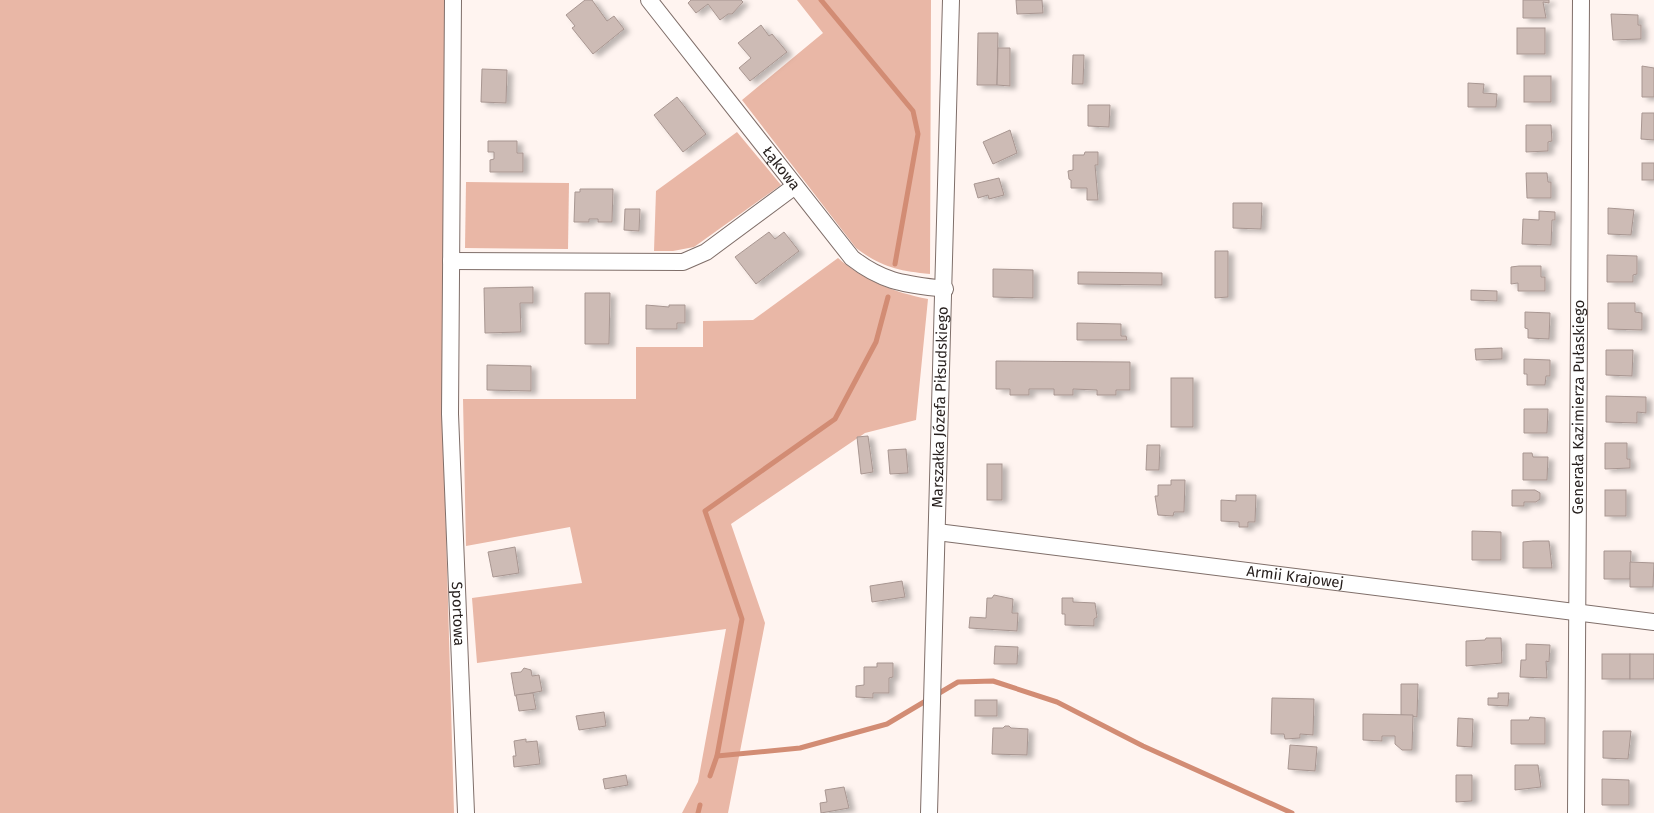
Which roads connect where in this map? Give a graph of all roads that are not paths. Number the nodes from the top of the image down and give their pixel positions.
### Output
1 (453, 0) edge
2 (649, 0) edge
3 (951, 0) edge
4 (1581, 0) edge
5 (795, 186) junction
6 (452, 262) junction
7 (945, 289) junction
8 (937, 532) junction
9 (1576, 611) junction
10 (1654, 622) edge
11 (466, 813) edge
12 (930, 813) edge
13 (1576, 813) edge

1 - 6 street, Sportowa
2 - 5 street, Łąkowa
3 - 7 street, Marszałka Józefa Piłsudskiego
4 - 9 street, Generała Kazimierza Pułaskiego
5 - 6 street
5 - 7 street, Łąkowa
6 - 11 street, Sportowa
7 - 8 street, Marszałka Józefa Piłsudskiego
8 - 9 street, Armii Krajowej
8 - 12 street, Marszałka Józefa Piłsudskiego
9 - 10 street, Armii Krajowej
9 - 13 street, Generała Kazimierza Pułaskiego

